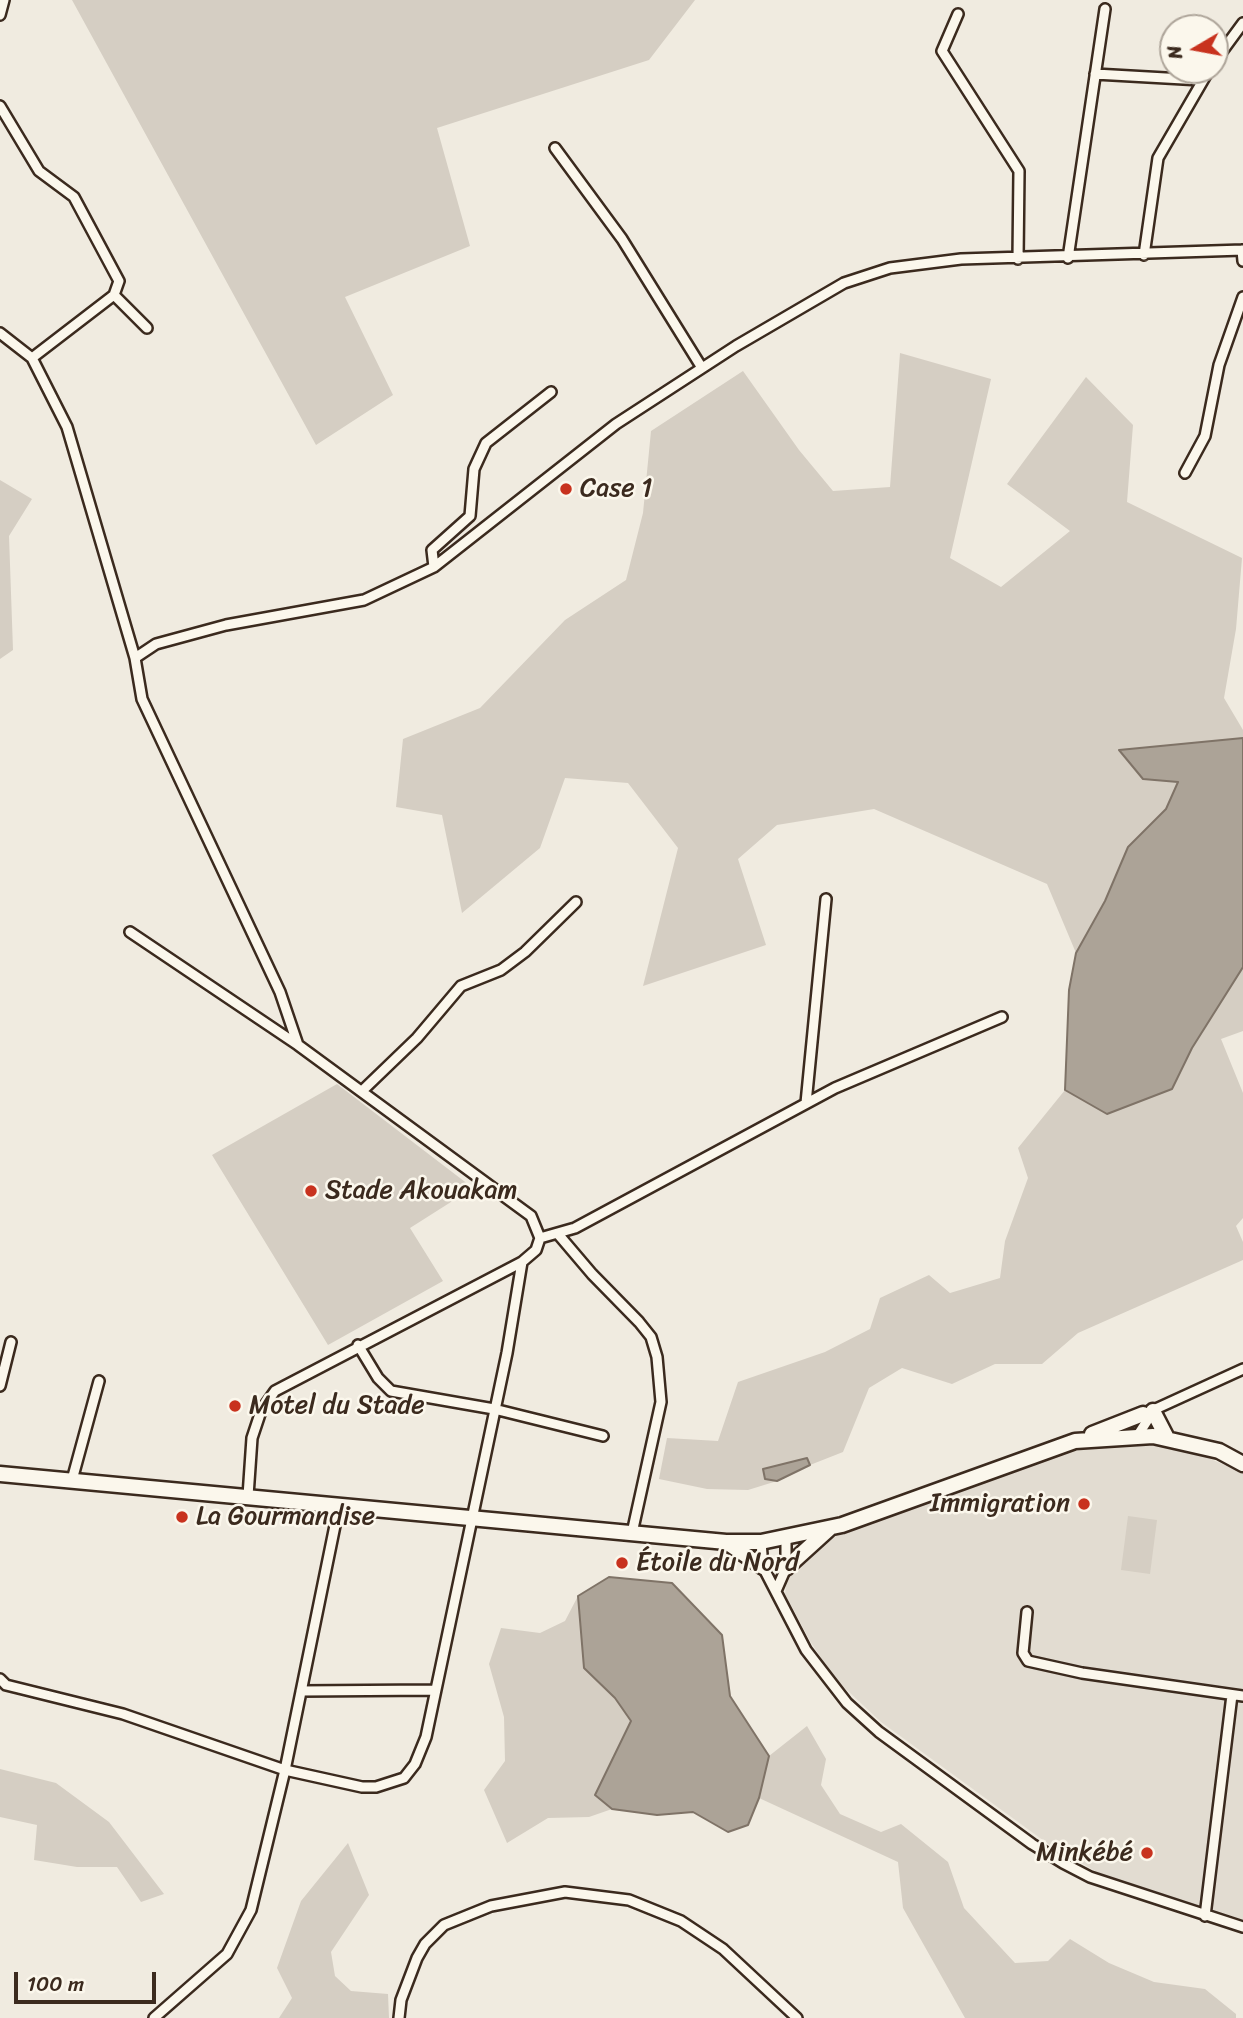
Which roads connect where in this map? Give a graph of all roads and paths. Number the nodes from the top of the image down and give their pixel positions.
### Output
1 (4, 0) edge
2 (1105, 9) dead end
3 (958, 14) dead end
4 (0, 15) edge
5 (1243, 23) edge
6 (1229, 42) edge
7 (1095, 74) junction
8 (1159, 78) edge
9 (1199, 84) edge
10 (0, 106) edge
11 (555, 148) dead end
12 (1242, 250) edge
13 (1144, 255) junction
14 (1018, 258) junction
15 (1068, 258) junction
16 (1243, 261) edge
17 (114, 295) junction
18 (1243, 297) edge
19 (146, 327) dead end
20 (0, 333) edge
21 (32, 358) junction
22 (702, 368) junction
23 (551, 392) dead end
24 (1185, 473) dead end
25 (434, 567) junction
26 (135, 658) junction
27 (826, 899) dead end
28 (576, 902) dead end
29 (130, 932) dead end
30 (1002, 1017) dead end
31 (298, 1045) junction
32 (362, 1091) junction
33 (806, 1103) junction
34 (558, 1234) junction
35 (540, 1238) junction
36 (522, 1262) junction
37 (11, 1342) dead end
38 (358, 1345) junction
39 (1243, 1369) edge
40 (99, 1381) dead end
41 (0, 1386) edge
42 (494, 1409) junction
43 (1150, 1412) junction
44 (1132, 1435) junction
45 (603, 1436) dead end
46 (1167, 1438) junction
47 (1075, 1441) junction
48 (1243, 1464) edge
49 (0, 1474) edge
50 (72, 1480) junction
51 (248, 1496) junction
52 (339, 1506) junction
53 (470, 1517) junction
54 (829, 1528) junction
55 (632, 1533) junction
56 (786, 1538) junction
57 (726, 1542) junction
58 (761, 1542) junction
59 (763, 1567) junction
60 (786, 1568) junction
61 (776, 1591) junction
62 (1027, 1612) dead end
63 (0, 1679) edge
64 (434, 1690) junction
65 (301, 1691) junction
66 (1232, 1695) junction
67 (1243, 1696) edge
68 (285, 1770) junction
69 (1205, 1916) junction
70 (1243, 1927) edge
71 (154, 2018) edge
72 (400, 2018) edge
73 (797, 2018) edge

1 - 4 street
2 - 7 street
3 - 14 street
5 - 6 street
7 - 8 street
7 - 15 street
9 - 13 street
10 - 17 street
11 - 22 street
12 - 13 street
12 - 16 street
13 - 15 street
14 - 15 street
14 - 22 street
17 - 19 street
17 - 21 street
18 - 24 street
20 - 21 street
21 - 26 street
22 - 25 street
23 - 25 street
25 - 26 street
26 - 31 street
27 - 33 street
28 - 32 street
29 - 31 street
30 - 33 street
31 - 32 street
32 - 35 street
33 - 34 street
34 - 35 street
34 - 55 street
35 - 36 street
36 - 38 street
36 - 42 street
37 - 41 street
38 - 42 street
38 - 51 street
39 - 43 street
40 - 50 street
42 - 45 street
42 - 53 street
43 - 44 street
43 - 46 highway
43 - 47 highway
44 - 46 highway
44 - 47 highway
46 - 48 highway
47 - 54 highway
49 - 50 highway
50 - 51 highway
51 - 52 highway
52 - 53 highway
52 - 65 street
53 - 55 highway
53 - 64 street
54 - 56 highway
54 - 60 highway
55 - 57 highway
56 - 58 highway
56 - 60 street
57 - 58 highway
57 - 59 highway
58 - 59 street
59 - 61 street
60 - 61 street
61 - 69 street
62 - 66 street
63 - 68 street
64 - 65 street
64 - 68 street
65 - 68 street
66 - 67 street
66 - 69 street
68 - 71 street
69 - 70 street
72 - 73 street

